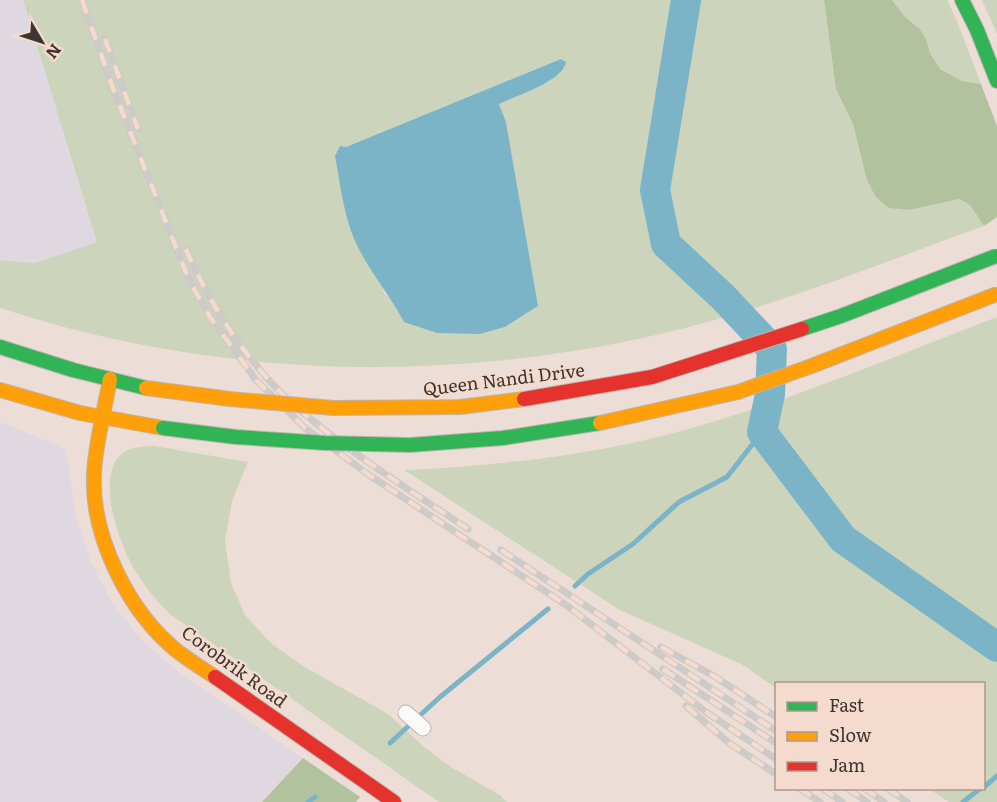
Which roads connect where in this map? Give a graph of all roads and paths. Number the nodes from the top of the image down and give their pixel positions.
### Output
1 (962, 0) edge
2 (997, 81) edge
3 (997, 256) edge
4 (997, 294) edge
5 (0, 347) edge
6 (110, 379) junction
7 (0, 390) edge
8 (102, 419) junction
9 (406, 713) dead end
10 (423, 728) dead end
11 (394, 802) edge

1 - 2 main road
3 - 6 main road, Queen Nandi Drive, bridge
4 - 8 main road, bridge
5 - 6 main road, Queen Nandi Drive
6 - 8 main road, Corobrik Road
7 - 8 main road
8 - 11 main road, Corobrik Road
9 - 10 street

